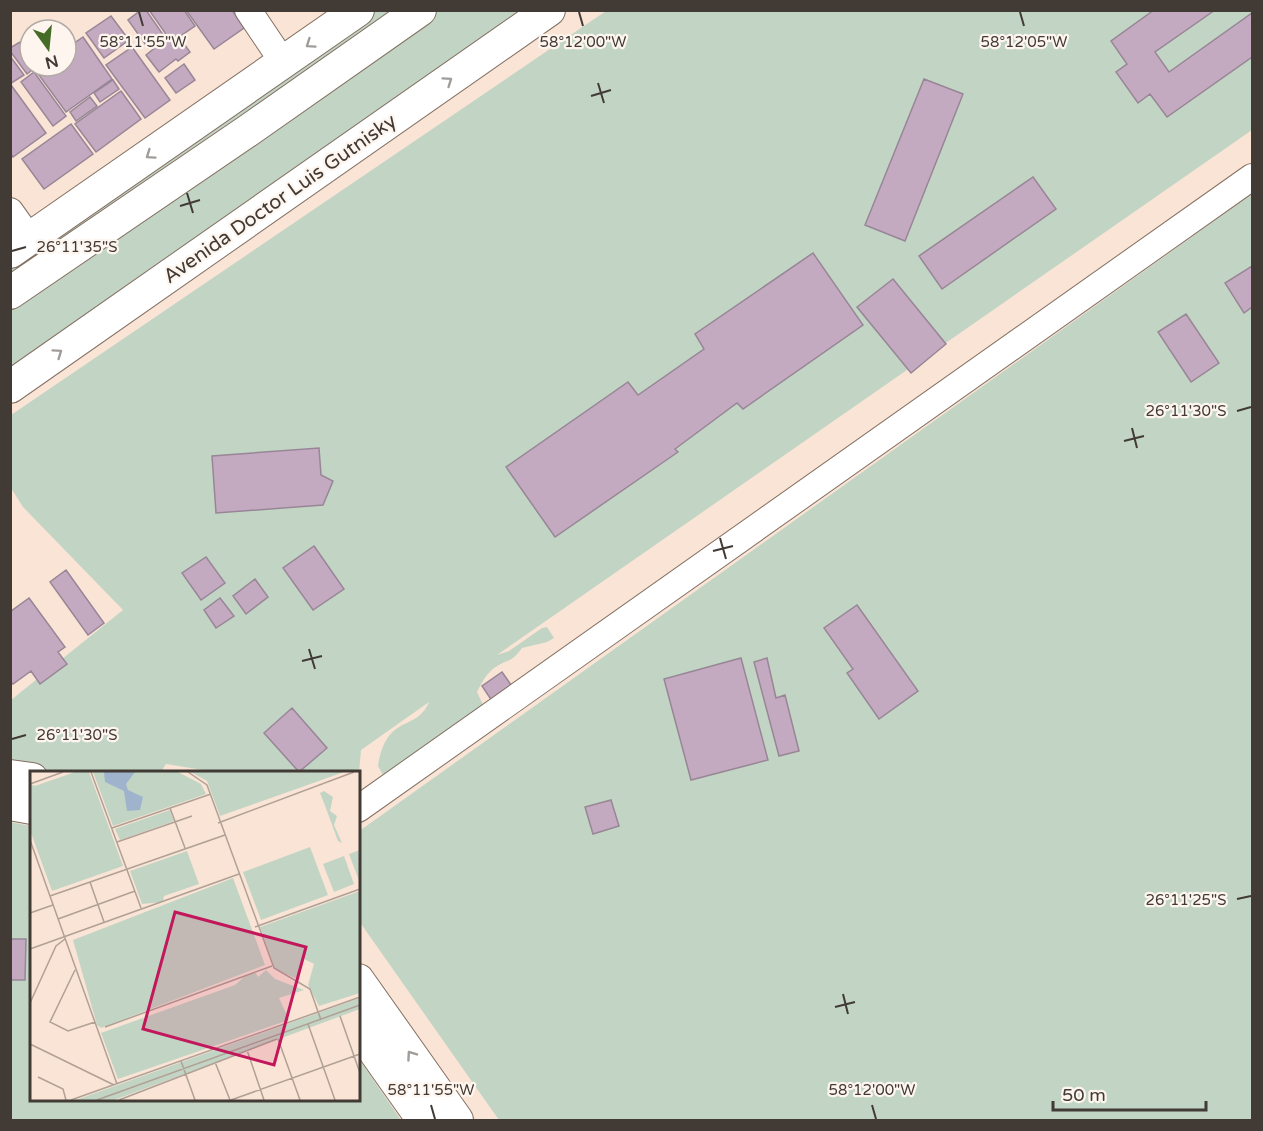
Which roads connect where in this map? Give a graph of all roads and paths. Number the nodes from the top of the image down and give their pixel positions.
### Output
1 (248, 10) edge
2 (358, 10) edge
3 (420, 10) edge
4 (549, 10) edge
5 (283, 62) junction
6 (1252, 177) edge
7 (10, 211) edge
8 (20, 245) edge
9 (10, 292) edge
10 (10, 387) edge
11 (10, 776) edge
12 (30, 779) edge
13 (10, 804) edge
14 (30, 808) edge
15 (360, 808) edge
16 (360, 983) edge
17 (360, 1031) edge
18 (423, 1120) edge
19 (457, 1120) edge

1 - 5 street
2 -> 5 main road
3 - 9 main road
10 -> 4 main road, Avenida Doctor Luis Gutnisky
5 -> 8 main road
6 - 15 street
7 - 8 street
11 - 12 main road
13 - 14 main road
19 -> 16 main road
17 - 18 main road

